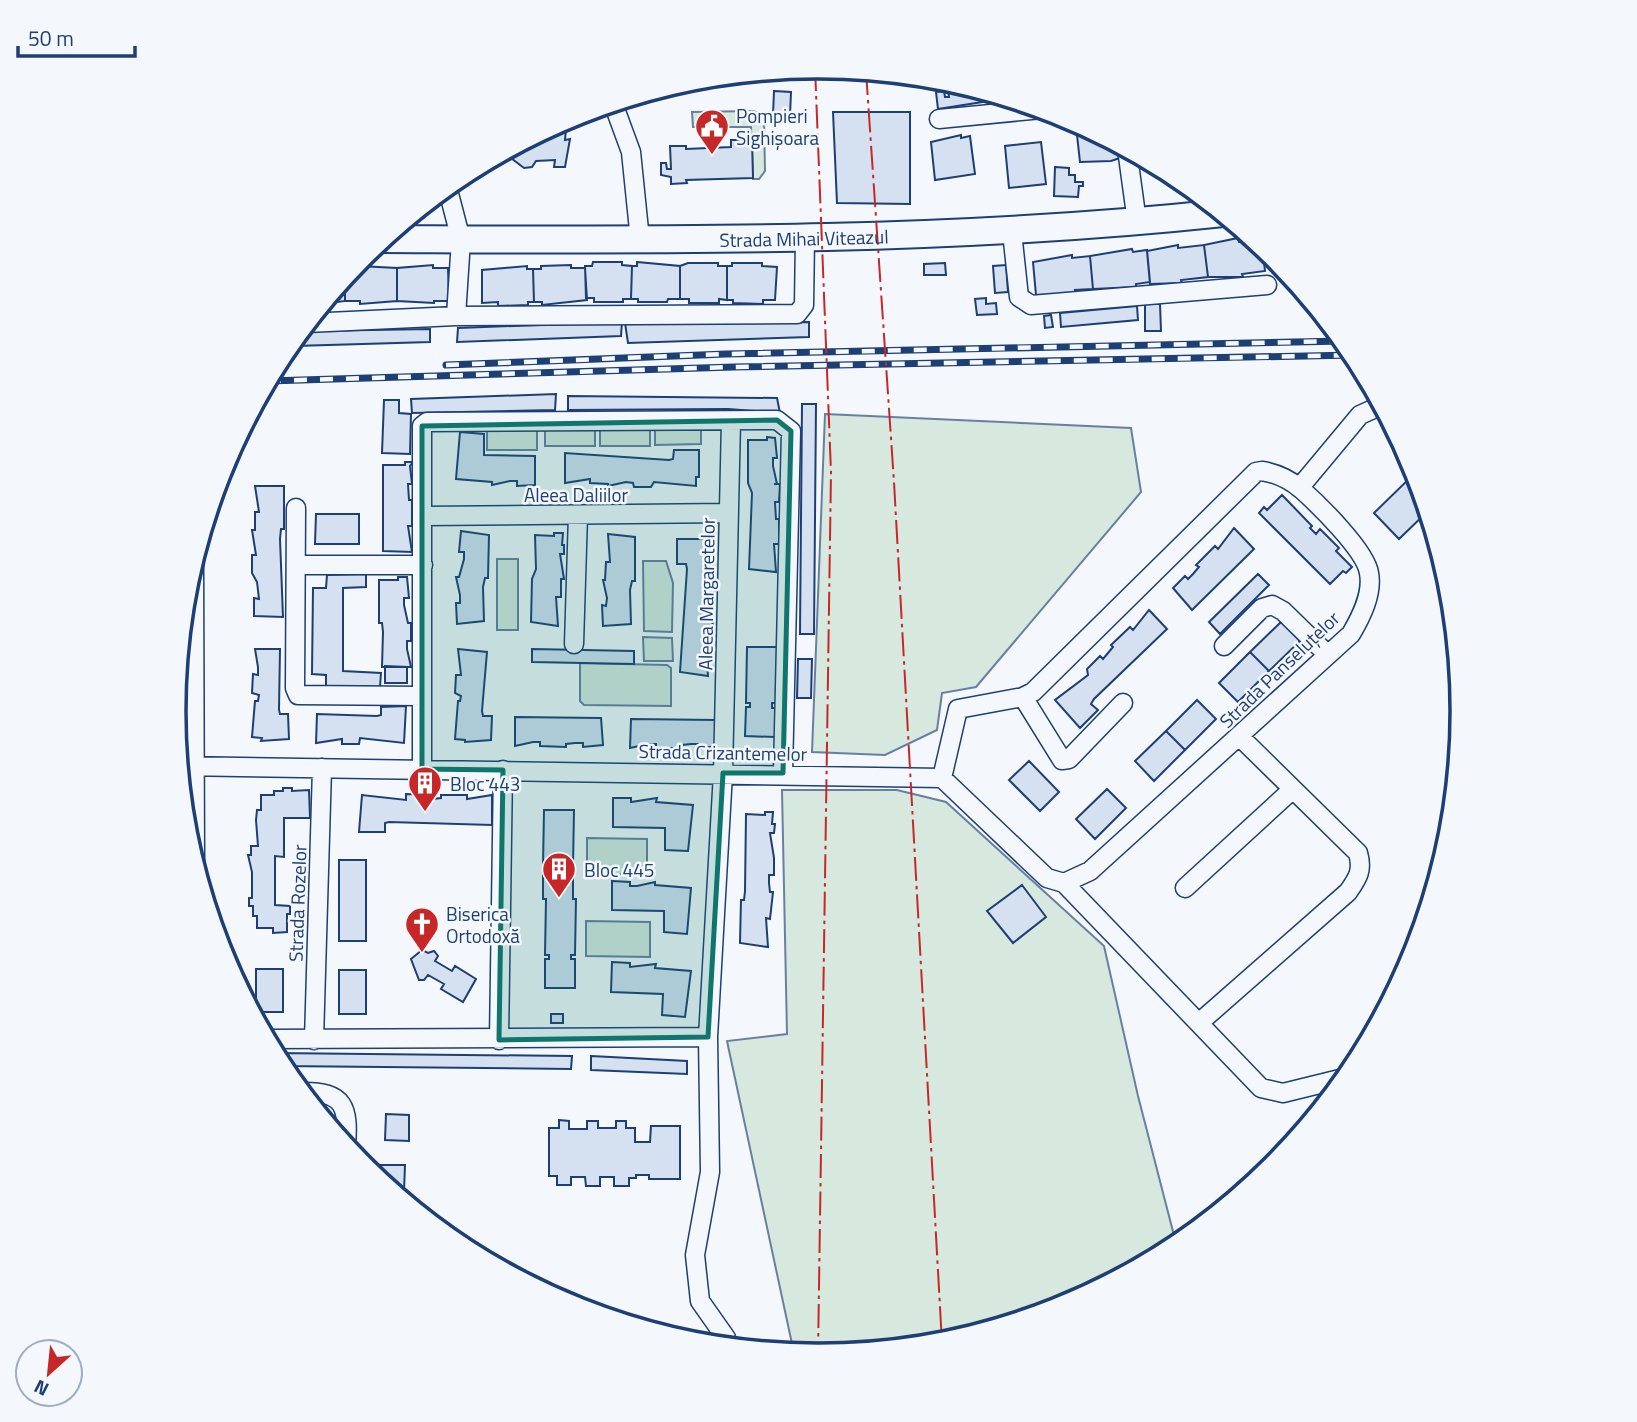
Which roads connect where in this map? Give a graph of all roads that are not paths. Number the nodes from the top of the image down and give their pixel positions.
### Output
1 (1017, 111) edge
2 (616, 112) edge
3 (939, 119) dead end
4 (1128, 160) edge
5 (450, 198) edge
6 (1209, 214) edge
7 (1137, 222) junction
8 (1012, 232) junction
9 (805, 238) junction
10 (398, 239) edge
11 (461, 240) junction
12 (640, 240) junction
13 (1267, 285) dead end
14 (456, 316) junction
15 (320, 322) edge
16 (1374, 409) edge
17 (731, 421) junction
18 (1300, 487) junction
19 (296, 508) dead end
20 (728, 513) junction
21 (578, 514) junction
22 (423, 516) junction
23 (297, 565) junction
24 (423, 565) junction
25 (192, 628) edge
26 (574, 644) dead end
27 (1224, 646) dead end
28 (1328, 655) junction
29 (422, 696) junction
30 (1023, 697) junction
31 (1123, 703) dead end
32 (1239, 736) junction
33 (188, 755) edge
34 (189, 766) edge
35 (322, 768) junction
36 (422, 769) junction
37 (503, 770) junction
38 (723, 773) junction
39 (783, 773) junction
40 (942, 778) junction
41 (1293, 789) junction
42 (1064, 883) junction
43 (1185, 888) dead end
44 (1200, 1022) junction
45 (708, 1037) junction
46 (279, 1039) edge
47 (314, 1040) junction
48 (499, 1040) junction
49 (1330, 1081) edge
50 (314, 1092) edge
51 (346, 1132) edge
52 (725, 1336) edge

1 - 3 street
2 - 12 street
4 - 7 street
5 - 11 street
6 - 7 highway, Strada Mihai Viteazul
7 - 8 highway, Strada Mihai Viteazul
8 - 9 highway, Strada Mihai Viteazul
8 - 13 street
9 - 12 highway, Strada Mihai Viteazul
9 - 14 street
10 - 11 highway, Strada Mihai Viteazul
11 - 12 highway, Strada Mihai Viteazul
11 - 14 street
14 - 15 street
16 - 18 street
17 - 20 street, Aleea Margaretelor
17 - 22 street
17 - 39 street
18 - 28 street, Strada Panseluțelor
18 - 30 street, Strada Panseluțelor
19 - 23 street
20 - 21 street, Aleea Daliilor
20 - 38 street, Aleea Margaretelor
21 - 22 street, Aleea Daliilor
21 - 26 street
22 - 24 street
23 - 24 street
23 - 29 street
24 - 29 street
25 - 33 street
27 - 28 street
28 - 32 street, Strada Panseluțelor
29 - 36 street
30 - 31 street
30 - 40 street, Strada Panseluțelor
32 - 41 street
32 - 42 street, Strada Panseluțelor
34 - 35 street, Strada Crizantemelor
35 - 36 street, Strada Crizantemelor
35 - 47 street, Strada Rozelor
36 - 37 street, Strada Crizantemelor
37 - 38 street, Strada Crizantemelor
37 - 48 street
38 - 39 street, Strada Crizantemelor
38 - 45 street, Aleea Margaretelor
39 - 40 street, Strada Crizantemelor
40 - 42 street
41 - 43 street
41 - 44 street
42 - 44 street
44 - 49 street
45 - 48 street
45 - 52 street, Aleea Margaretelor
46 - 47 street
47 - 48 street
50 - 51 street

